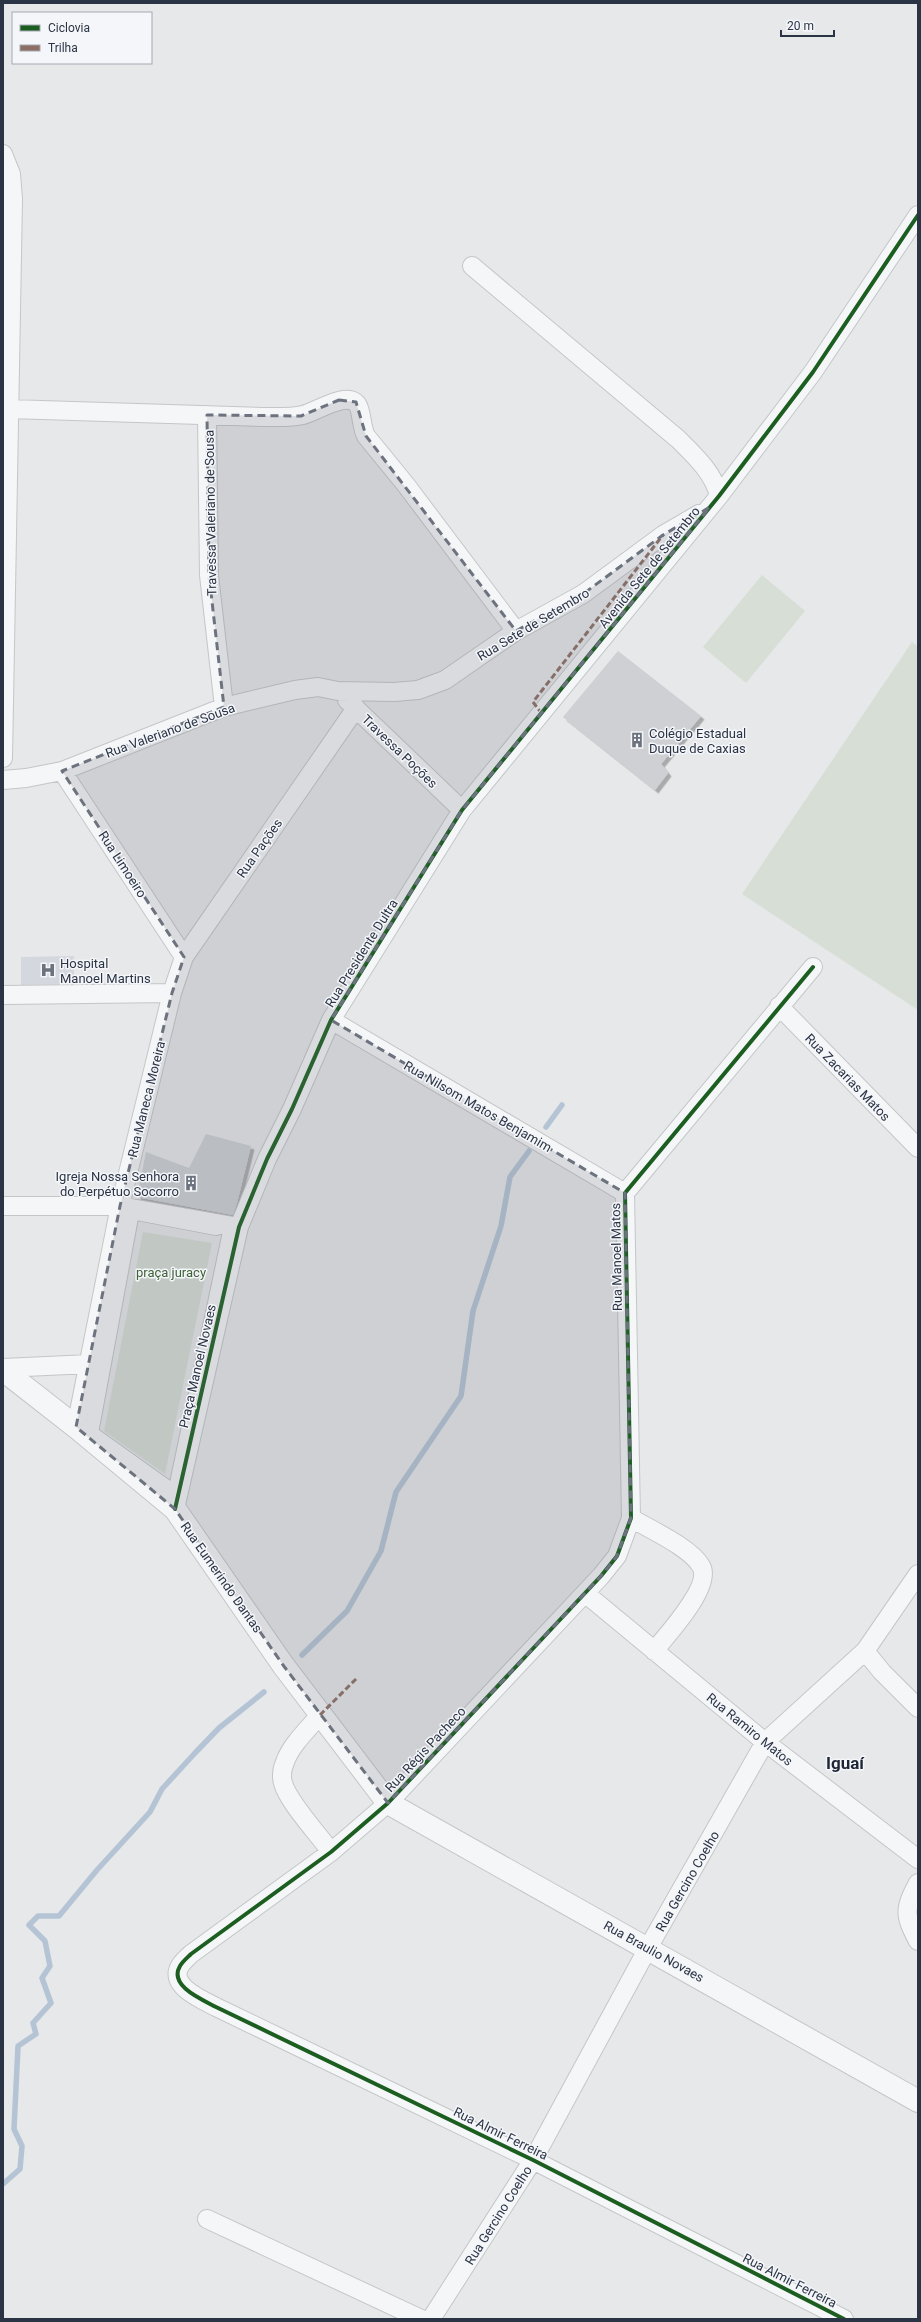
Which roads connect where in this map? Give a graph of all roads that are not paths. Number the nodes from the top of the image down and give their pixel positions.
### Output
1 (3, 154) edge
2 (918, 215) edge
3 (472, 266) dead end
4 (7, 346) edge
5 (10, 408) junction
6 (207, 415) junction
7 (715, 502) junction
8 (5, 503) edge
9 (516, 631) junction
10 (338, 691) junction
11 (224, 707) junction
12 (356, 708) junction
13 (542, 714) joint
14 (3, 758) edge
15 (62, 771) junction
16 (3, 780) edge
17 (462, 810) junction
18 (184, 957) junction
19 (813, 967) dead end
20 (172, 993) junction
21 (3, 995) edge
22 (779, 1006) junction
23 (331, 1020) junction
24 (918, 1148) edge
25 (625, 1193) junction
26 (3, 1206) edge
27 (120, 1206) junction
28 (234, 1226) junction
29 (90, 1364) junction
30 (3, 1369) edge
31 (76, 1427) junction
32 (174, 1509) junction
33 (631, 1518) junction
34 (918, 1574) edge
35 (586, 1594) junction
36 (654, 1651) junction
37 (865, 1651) junction
38 (918, 1708) edge
39 (320, 1715) junction
40 (765, 1742) junction
41 (388, 1803) junction
42 (331, 1852) junction
43 (918, 1859) edge
44 (918, 1883) edge
45 (918, 1941) edge
46 (648, 1948) junction
47 (191, 1954) joint
48 (918, 2101) edge
49 (533, 2160) junction
50 (207, 2219) dead end
51 (421, 2319) edge
52 (431, 2319) edge
53 (844, 2319) edge

1 - 4 street
2 - 7 street, Avenida Sete de Setembro
3 - 7 street
4 - 5 street
5 - 6 street
5 - 8 street
6 - 9 street
6 - 11 street, Travessa Valeriano de Sousa
7 - 9 street, Rua Sete de Setembro
7 - 13 street, Avenida Sete de Setembro
8 - 14 street
9 - 10 street, Rua Sete de Setembro
10 - 11 street, Rua Valeriano de Sousa
10 - 12 street, Travessa Poções
11 - 15 street, Rua Valeriano de Sousa
12 - 17 street, Travessa Poções
12 - 18 street, Rua Pações
13 - 17 street, Rua Presidente Dultra
15 - 16 street, Rua Valeriano de Sousa
15 - 18 street, Rua Limoeiro
17 - 23 street, Rua Presidente Dultra
18 - 20 street, Rua Pações
19 - 22 street, Rua Manoel Matos
20 - 21 street
20 - 27 street, Rua Maneca Moreira
22 - 24 street, Rua Zacarias Matos
22 - 25 street, Rua Manoel Matos
23 - 25 street, Rua Nilsom Matos Benjamim
23 - 28 street, Rua Presidente Dultra
25 - 33 street, Rua Manoel Matos
26 - 27 street
27 - 28 street
27 - 29 street
28 - 28 street
28 - 32 street, Praça Manoel Novaes
29 - 30 street
29 - 31 street
30 - 31 street, Rua Eumerindo Dantas
31 - 32 street, Rua Eumerindo Dantas
32 - 39 street, Rua Eumerindo Dantas
33 - 35 street, Rua Régis Pacheco
33 - 36 street
34 - 37 street, Rua Gercino Coelho
35 - 36 street, Rua Ramiro Matos
35 - 41 street, Rua Régis Pacheco
36 - 40 street, Rua Ramiro Matos
37 - 38 street
37 - 40 street, Rua Gercino Coelho
39 - 41 street, Rua Eumerindo Dantas
39 - 42 street
40 - 43 street, Rua Ramiro Matos
40 - 46 street, Rua Gercino Coelho
41 - 42 street, Rua Régis Pacheco
41 - 46 street, Rua Braulio Novaes
42 - 47 street, Rua Régis Pacheco
44 - 45 street
46 - 48 street, Rua Braulio Novaes
46 - 49 street, Rua Gercino Coelho
47 - 49 street, Rua Almir Ferreira
49 - 52 street, Rua Gercino Coelho
49 - 53 street, Rua Almir Ferreira
50 - 51 street

